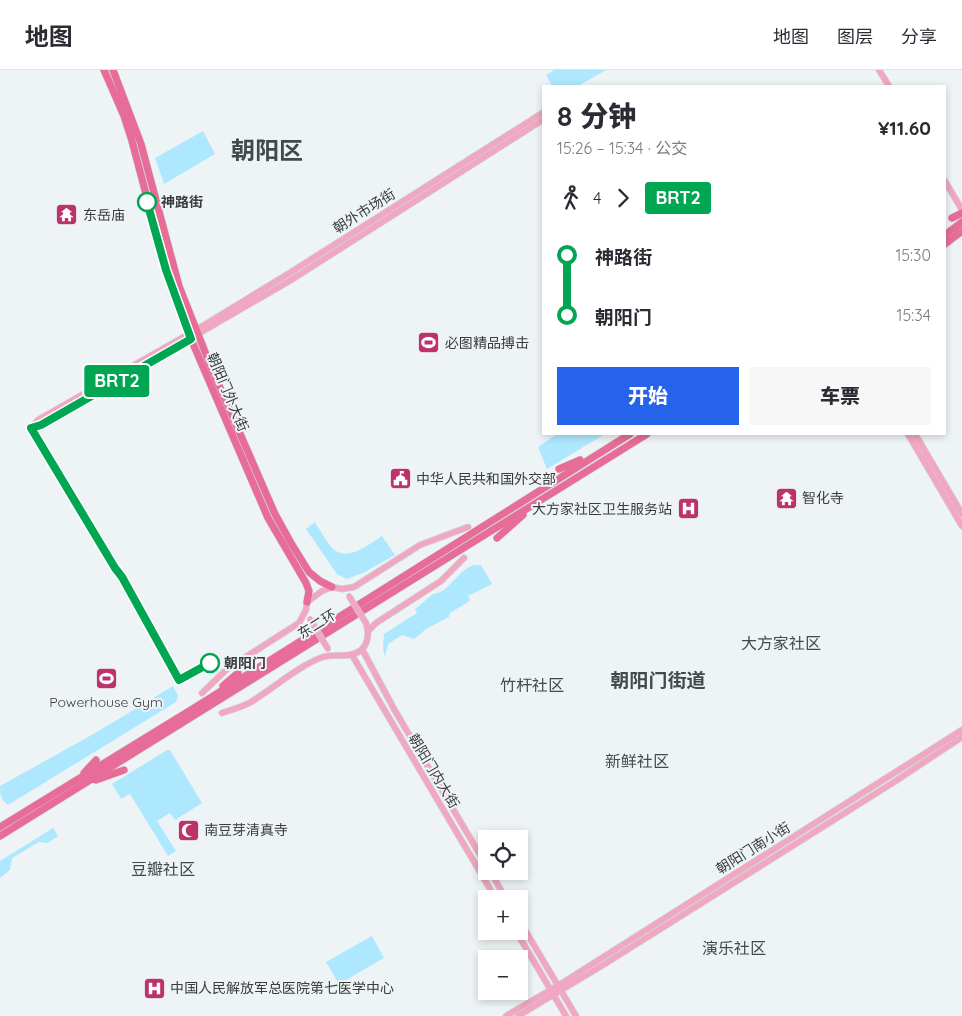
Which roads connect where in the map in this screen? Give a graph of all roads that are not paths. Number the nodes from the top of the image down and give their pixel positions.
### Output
1 (104, 70) edge
2 (112, 70) edge
3 (879, 70) edge
4 (888, 85) edge
5 (542, 113) edge
6 (542, 120) edge
7 (946, 183) edge
8 (962, 211) edge
9 (952, 218) dead end
10 (962, 222) edge
11 (962, 231) edge
12 (946, 234) edge
13 (946, 243) edge
14 (193, 334) junction
15 (628, 435) edge
16 (645, 435) edge
17 (909, 435) edge
18 (916, 435) edge
19 (606, 449) junction
20 (559, 469) dead end
21 (537, 503) junction
22 (962, 514) edge
23 (468, 526) dead end
24 (962, 526) edge
25 (498, 538) dead end
26 (464, 558) dead end
27 (332, 587) junction
28 (342, 589) junction
29 (307, 602) junction
30 (306, 610) junction
31 (368, 631) junction
32 (362, 649) junction
33 (333, 655) junction
34 (352, 655) junction
35 (238, 673) dead end
36 (202, 693) dead end
37 (199, 705) junction
38 (222, 713) dead end
39 (962, 730) edge
40 (962, 737) edge
41 (96, 760) dead end
42 (124, 770) dead end
43 (80, 782) junction
44 (0, 827) edge
45 (2, 836) edge
46 (478, 852) edge
47 (491, 890) edge
48 (528, 935) edge
49 (521, 940) edge
50 (560, 989) junction
51 (552, 993) junction
52 (506, 1016) edge
53 (518, 1016) edge
54 (566, 1016) edge
55 (576, 1016) edge

1 - 14 highway, 朝阳门外大街
2 - 14 highway, 朝阳门外大街
3 - 4 main road
5 - 14 main road, 朝外市场街
6 - 14 main road, 朝外市场街
7 - 8 main road
8 - 9 highway
10 - 12 highway
11 - 13 highway
14 - 14 main road
14 - 27 highway, 朝阳门外大街
14 - 29 highway, 朝阳门外大街
15 - 19 highway, 东二环
16 - 21 highway, 东二环
17 - 24 main road
18 - 22 main road
19 - 20 highway
19 - 37 highway, 东二环
21 - 25 highway
21 - 43 highway, 东二环
23 - 28 main road
26 - 31 main road
27 - 28 main road
27 - 29 main road
28 - 31 main road, bridge
29 - 30 main road
30 - 33 main road, bridge
30 - 36 main road
31 - 32 main road
32 - 34 main road
32 - 46 main road, 朝阳门内大街
33 - 34 main road
33 - 38 main road
34 - 47 main road, 朝阳门内大街
35 - 37 highway
37 - 43 highway, 东二环
39 - 50 main road, 朝阳门南小街
40 - 50 main road, 朝阳门南小街
41 - 43 highway
42 - 43 highway
43 - 44 highway, 东二环
43 - 45 highway, 东二环
48 - 50 main road
49 - 51 main road
50 - 51 main road
50 - 55 main road
51 - 52 main road
51 - 53 main road
51 - 54 main road

